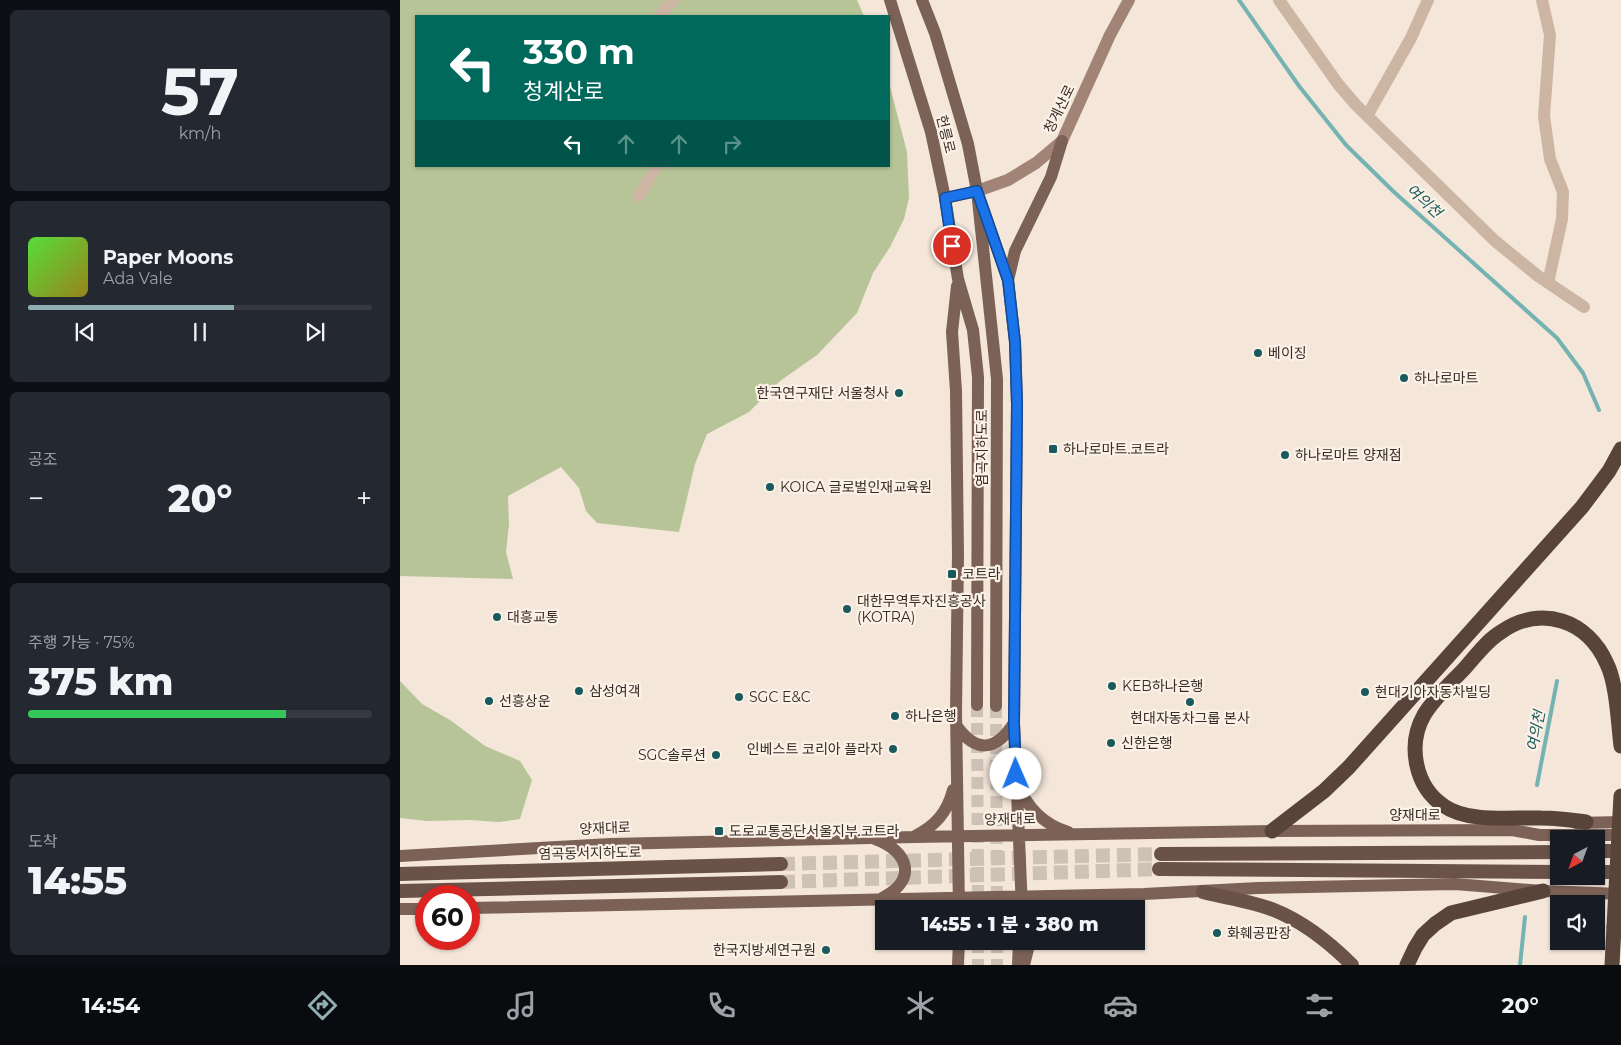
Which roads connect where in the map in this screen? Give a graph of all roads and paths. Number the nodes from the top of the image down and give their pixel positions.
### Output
1 (674, 0) edge
2 (890, 0) edge
3 (922, 0) edge
4 (1129, 0) edge
5 (1278, 0) edge
6 (1428, 0) edge
7 (1542, 0) edge
8 (661, 15) edge
9 (1367, 116) junction
10 (1062, 141) junction
11 (656, 167) edge
12 (977, 191) junction
13 (639, 196) dead end
14 (945, 198) junction
15 (958, 279) junction
16 (1008, 280) junction
17 (1548, 283) junction
18 (1584, 306) dead end
19 (1621, 449) edge
20 (977, 705) tunnel mouth
21 (996, 706) tunnel mouth
22 (1014, 724) junction
23 (956, 725) junction
24 (1621, 746) edge
25 (957, 773) junction
26 (1016, 774) junction
27 (1621, 796) edge
28 (1586, 822) junction
29 (1621, 822) edge
30 (1512, 830) junction
31 (1272, 832) junction
32 (1018, 835) junction
33 (1078, 835) junction
34 (1621, 835) edge
35 (958, 836) junction
36 (914, 837) junction
37 (873, 838) junction
38 (1605, 851) edge
39 (1621, 851) edge
40 (1550, 852) edge
41 (1161, 854) tunnel mouth
42 (400, 856) edge
43 (781, 864) tunnel mouth
44 (1159, 869) tunnel mouth
45 (1550, 872) edge
46 (1605, 872) edge
47 (1621, 872) edge
48 (400, 874) edge
49 (781, 882) tunnel mouth
50 (400, 891) edge
51 (1542, 891) junction
52 (1203, 892) junction
53 (1118, 894) junction
54 (1621, 894) edge
55 (882, 898) junction
56 (888, 900) edge
57 (913, 900) edge
58 (959, 900) edge
59 (1021, 900) edge
60 (1045, 900) edge
61 (1081, 900) edge
62 (480, 908) edge
63 (400, 909) edge
64 (415, 909) edge
65 (1019, 950) edge
66 (1028, 950) edge
67 (1612, 964) edge
68 (1018, 965) edge
69 (1024, 965) edge
70 (1352, 965) edge
71 (1408, 965) edge

1 - 8 street
2 - 14 main road, 헌릉로
3 - 12 main road, 헌릉로
4 - 10 main road, 청계산로
5 - 9 street
6 - 9 street
7 - 17 street
9 - 17 street
10 - 12 main road, 청계산로
10 - 16 main road
11 - 13 street
12 - 14 main road, 청계산로
12 - 16 main road
12 - 21 main road, 염곡지하도로
14 - 15 main road, 헌릉로
15 - 20 main road, 염곡지하도로
15 - 23 main road
16 - 22 main road
17 - 18 street
19 - 31 highway
22 - 23 main road
22 - 26 main road
23 - 25 main road
24 - 28 highway
25 - 35 main road
25 - 36 main road
26 - 32 main road
26 - 33 main road
27 - 67 highway, bridge
28 - 29 main road
28 - 30 main road
30 - 31 main road, 양재대로
30 - 34 main road, 양재대로
31 - 33 main road, 양재대로
32 - 33 main road, 양재대로
32 - 35 main road, 양재대로
32 - 59 main road
35 - 36 main road, 양재대로
35 - 58 main road
36 - 37 main road, 양재대로
37 - 42 main road, 양재대로
37 - 55 main road
38 - 39 highway
40 - 41 highway
43 - 48 highway, 염곡동서지하도로
44 - 45 highway
46 - 47 highway
49 - 50 highway
51 - 52 main road
51 - 54 main road
51 - 71 highway
52 - 53 main road
52 - 70 highway
53 - 60 main road
53 - 61 main road
55 - 56 main road
55 - 57 main road
55 - 62 main road
63 - 64 main road
65 - 68 main road
66 - 69 main road

